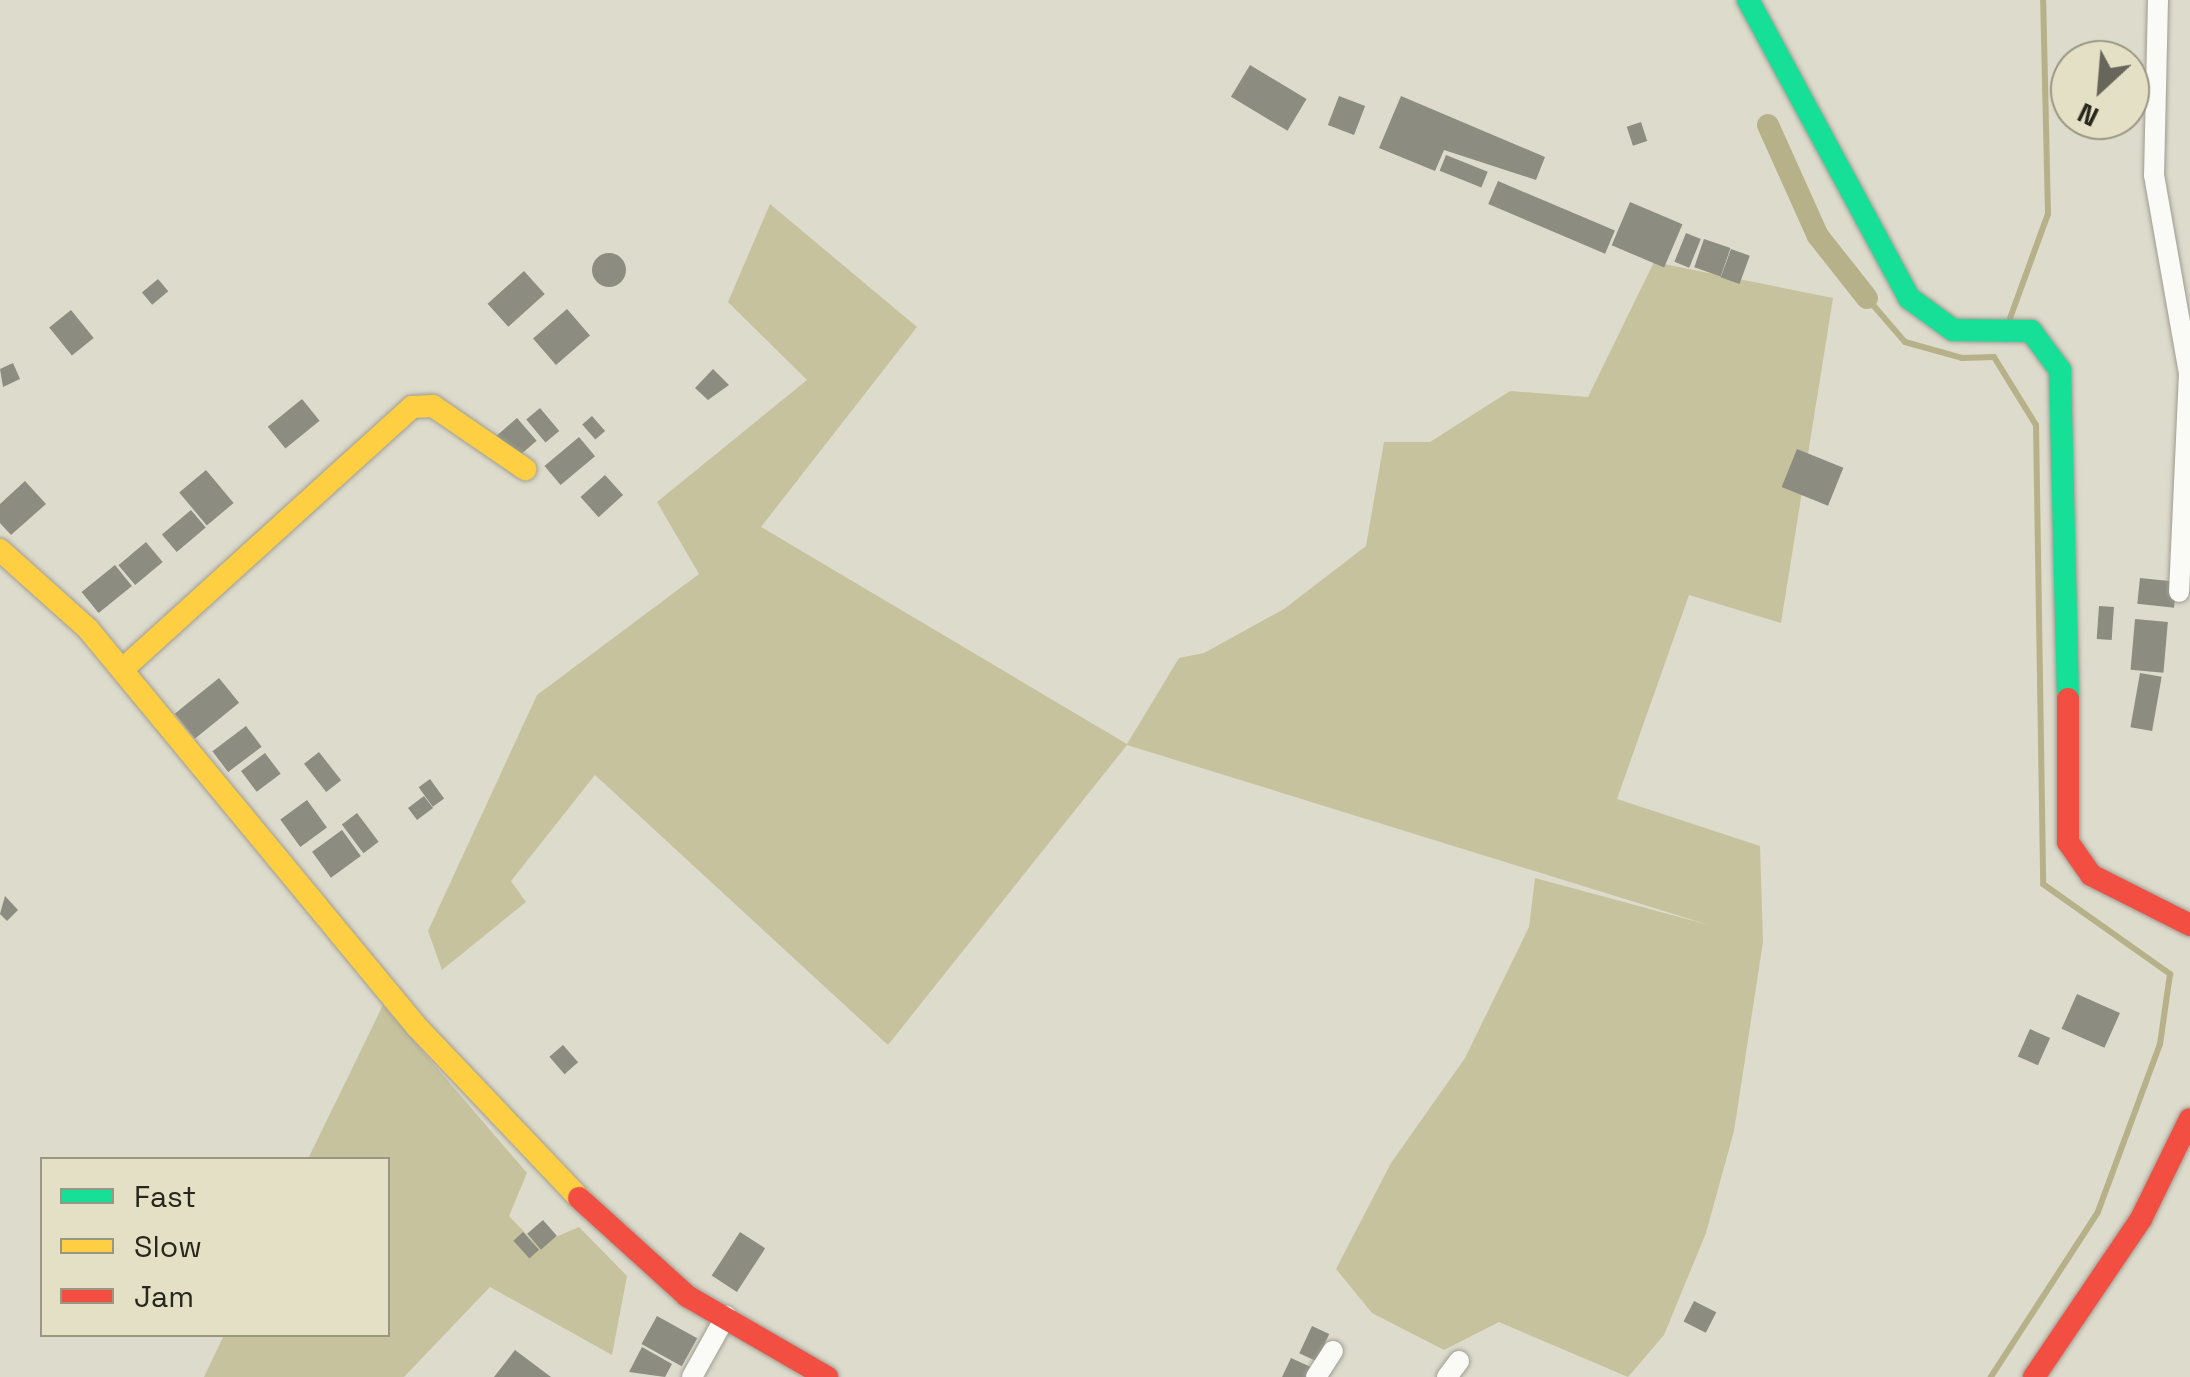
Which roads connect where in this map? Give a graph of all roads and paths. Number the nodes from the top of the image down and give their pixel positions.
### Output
1 (1748, 0) edge
2 (2158, 0) edge
3 (525, 469) dead end
4 (0, 550) edge
5 (2180, 592) dead end
6 (123, 669) junction
7 (2190, 925) edge
8 (2190, 1119) edge
9 (726, 1316) junction
10 (1333, 1351) dead end
11 (692, 1377) edge
12 (827, 1377) edge
13 (1316, 1377) edge
14 (2034, 1377) edge

1 - 7 street
2 - 5 street
3 - 6 street
4 - 6 street
6 - 9 street
8 - 14 street
9 - 11 street
9 - 12 street
10 - 13 street

